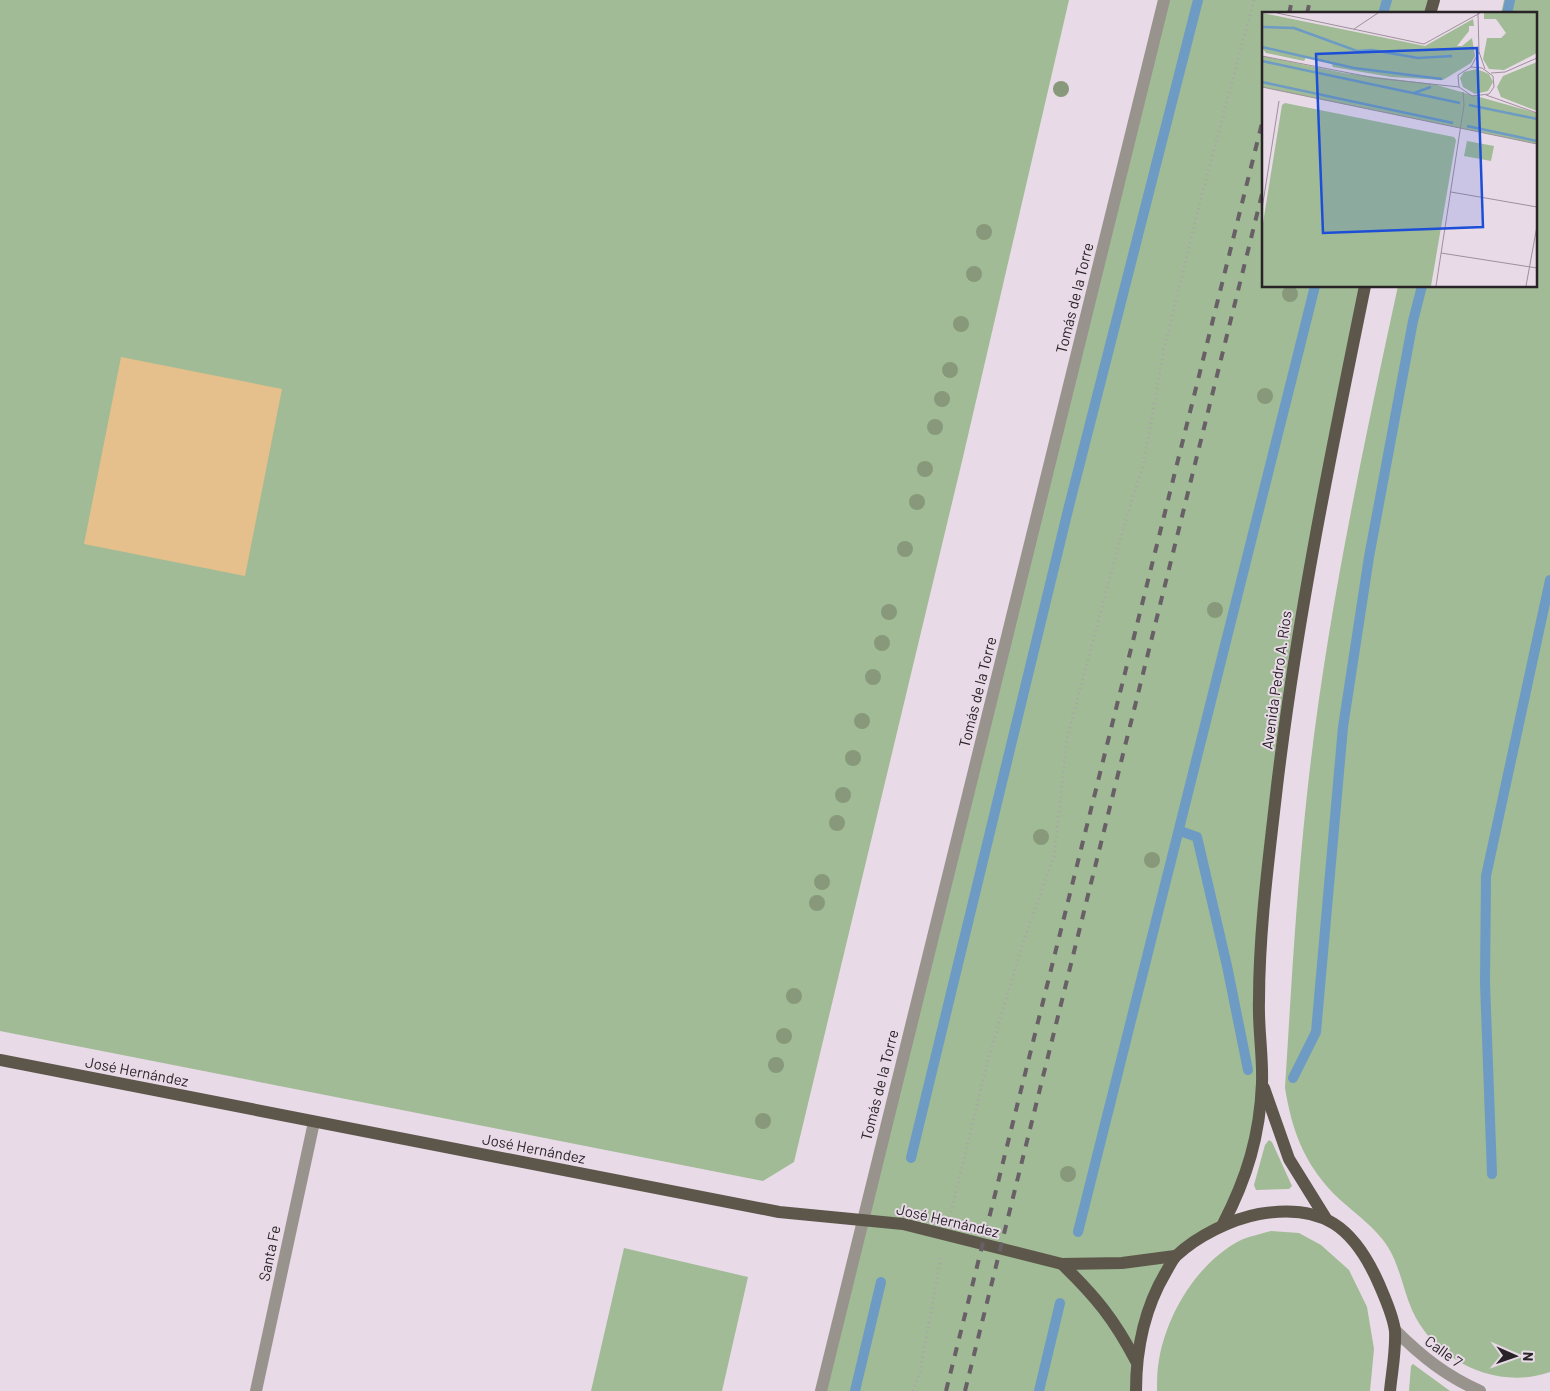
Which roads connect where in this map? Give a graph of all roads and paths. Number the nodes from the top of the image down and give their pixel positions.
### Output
1 (1164, 0) edge
2 (1254, 0) edge
3 (1365, 288) edge
4 (0, 1060) edge
5 (1262, 1083) junction
6 (314, 1122) junction
7 (1325, 1217) junction
8 (863, 1220) junction
9 (1223, 1224) junction
10 (945, 1234) junction
11 (1175, 1256) junction
12 (1062, 1264) junction
13 (1395, 1330) junction
14 (1136, 1362) junction
15 (256, 1391) edge
16 (821, 1391) edge
17 (914, 1391) edge
18 (1136, 1391) edge
19 (1390, 1391) edge
20 (1480, 1391) edge

1 - 8 street, Tomás de la Torre
2 - 10 path
3 - 5 main road, Avenida Pedro A. Ríos
4 - 6 main road, José Hernández
5 - 7 main road, Avenida Pedro A. Ríos
5 - 9 main road, Avenida Pedro A. Ríos
6 - 8 main road, José Hernández
6 - 15 street, Santa Fe
7 - 9 main road
7 - 13 main road
8 - 10 main road, José Hernández
8 - 16 street, Tomás de la Torre
9 - 11 main road
10 - 12 main road, José Hernández
10 - 17 path
11 - 12 main road, José Hernández
11 - 14 main road
12 - 14 main road
13 - 19 main road
13 - 20 street, Calle 7
14 - 18 main road

